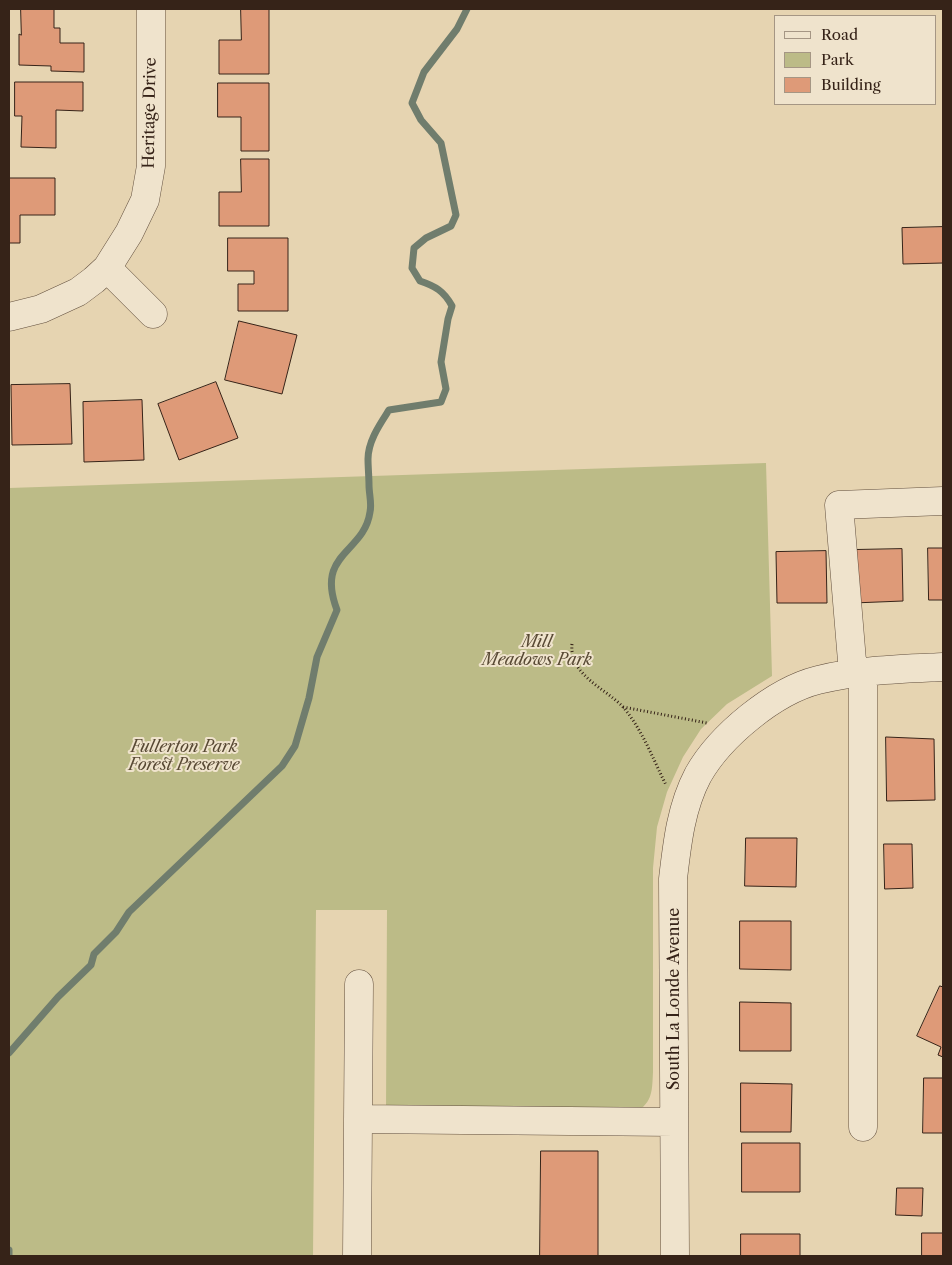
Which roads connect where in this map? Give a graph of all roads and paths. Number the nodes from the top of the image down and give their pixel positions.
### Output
1 (151, 9) edge
2 (107, 268) junction
3 (153, 314) dead end
4 (9, 317) edge
5 (943, 501) edge
6 (572, 644) dead end
7 (943, 667) edge
8 (858, 672) junction
9 (622, 707) junction
10 (738, 728) junction
11 (683, 818) junction
12 (359, 984) dead end
13 (358, 1119) junction
14 (674, 1122) junction
15 (863, 1127) dead end
16 (357, 1256) edge
17 (675, 1256) edge

1 - 2 street, Heritage Drive
2 - 3 street
2 - 4 street, Heritage Drive
5 - 8 street
6 - 9 path
7 - 8 street, South La Londe Avenue
8 - 10 street, South La Londe Avenue
8 - 15 street
9 - 10 path
9 - 11 path
10 - 11 street, South La Londe Avenue
11 - 14 street, South La Londe Avenue
12 - 13 street
13 - 14 street
13 - 16 street
14 - 17 street, South La Londe Avenue

